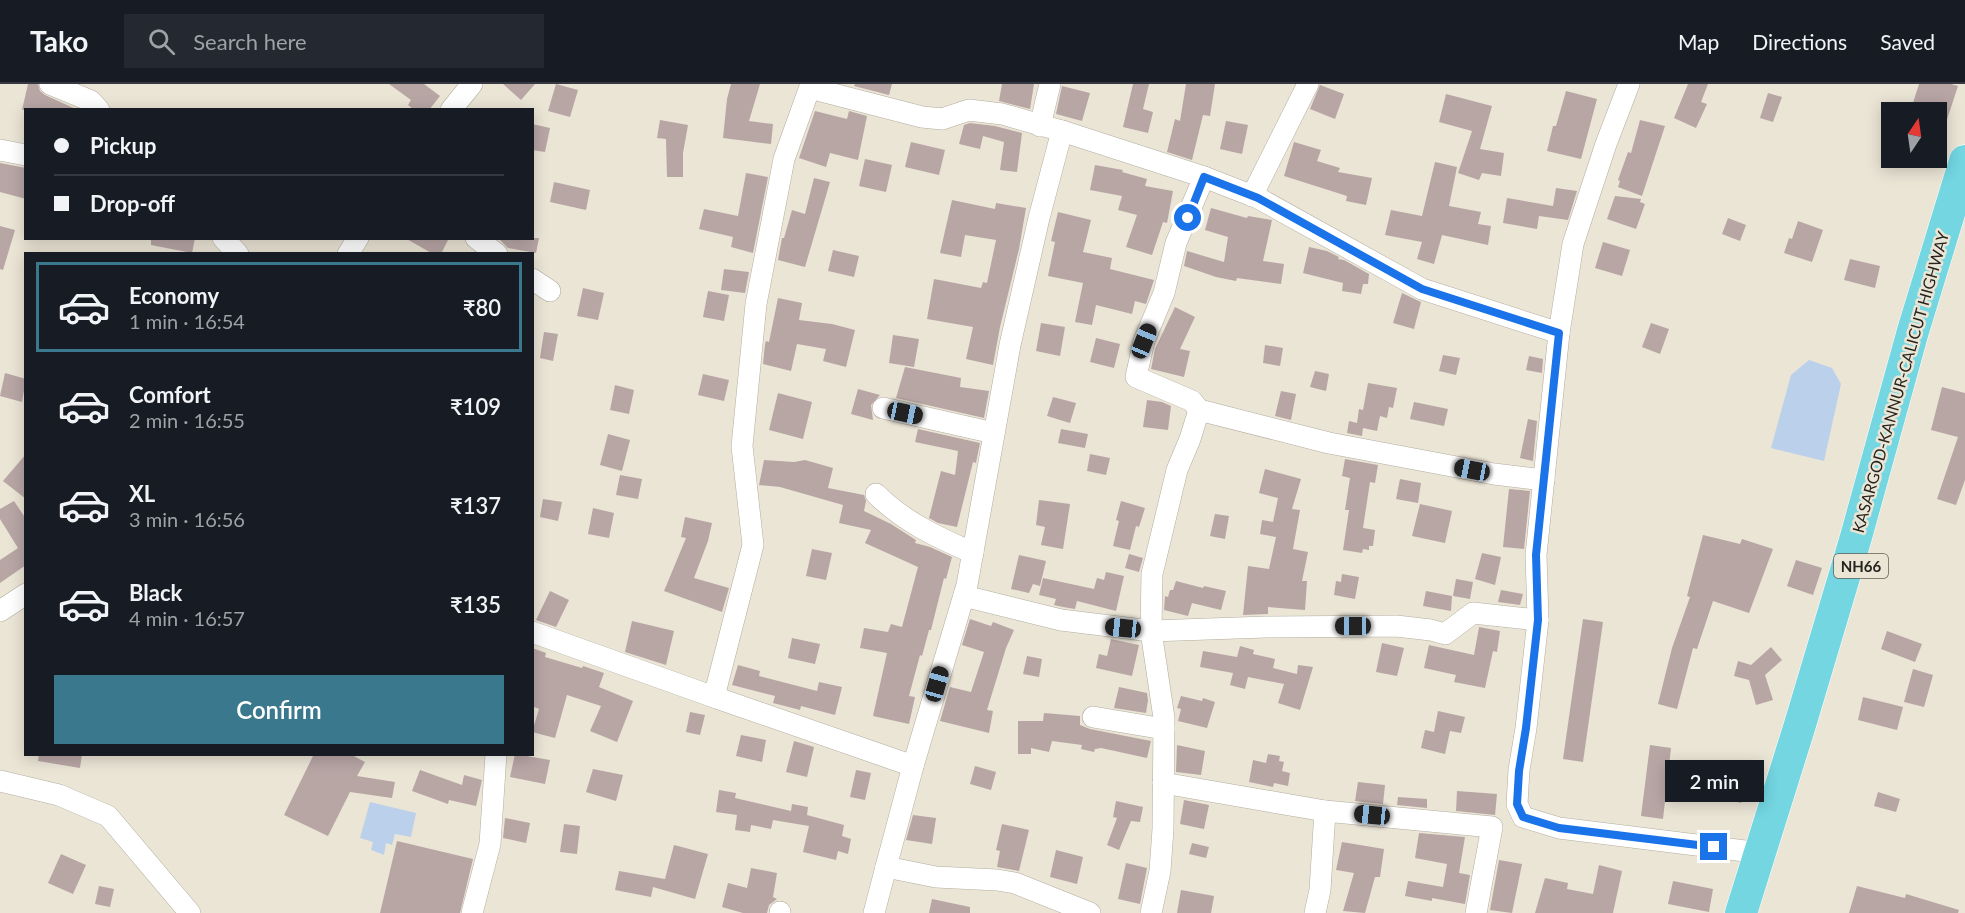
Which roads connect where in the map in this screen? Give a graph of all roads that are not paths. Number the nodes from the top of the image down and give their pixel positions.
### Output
1 (50, 84) edge
2 (472, 84) edge
3 (1050, 84) edge
4 (1308, 84) edge
5 (1629, 84) edge
6 (811, 86) edge
7 (97, 108) edge
8 (453, 108) edge
9 (1040, 126) junction
10 (1062, 131) junction
11 (0, 150) edge
12 (24, 155) edge
13 (1965, 161) edge
14 (1204, 177) junction
15 (1252, 196) junction
16 (1965, 218) edge
17 (226, 240) edge
18 (479, 240) edge
19 (237, 252) edge
20 (494, 252) edge
21 (534, 280) edge
22 (550, 291) dead end
23 (1559, 333) junction
24 (883, 408) dead end
25 (1199, 410) junction
26 (994, 433) junction
27 (1544, 480) junction
28 (876, 494) dead end
29 (973, 553) junction
30 (24, 595) edge
31 (964, 596) junction
32 (0, 611) edge
33 (1538, 620) junction
34 (1151, 631) junction
35 (534, 633) edge
36 (714, 697) junction
37 (1093, 717) dead end
38 (1164, 729) junction
39 (496, 756) edge
40 (913, 766) junction
41 (0, 781) edge
42 (1163, 783) junction
43 (1325, 811) junction
44 (1523, 817) junction
45 (1492, 827) junction
46 (1761, 853) junction
47 (886, 867) junction
48 (190, 913) edge
49 (472, 913) edge
50 (874, 913) edge
51 (1090, 913) edge
52 (1151, 913) edge
53 (1315, 913) edge
54 (1476, 913) edge
55 (1741, 913) edge
56 (1752, 913) edge

1 - 7 street
2 - 8 street
3 - 9 street
4 - 15 street
5 - 23 street
6 - 9 street
6 - 36 street
9 - 10 street
10 - 14 street
10 - 26 street
11 - 12 street
13 - 46 highway, KASARGOD-KANNUR-CALICUT HIGHWAY / NH66
14 - 15 street
14 - 25 street
15 - 23 street
16 - 56 highway, KASARGOD-KANNUR-CALICUT HIGHWAY / NH66
17 - 19 street
18 - 20 street
21 - 22 street
23 - 27 street
24 - 26 street
25 - 27 street
25 - 34 street
26 - 29 street
27 - 33 street
28 - 29 street
29 - 31 street
30 - 32 street
31 - 34 street
31 - 40 street
33 - 34 street
33 - 44 street
34 - 38 street
35 - 36 street
36 - 40 street
37 - 38 street
38 - 42 street
39 - 49 street
40 - 47 street
41 - 48 street
42 - 43 street
42 - 52 street
43 - 45 street
43 - 53 street
44 - 45 street
44 - 46 street
45 - 54 street
46 - 55 highway, KASARGOD-KANNUR-CALICUT HIGHWAY / NH66
47 - 50 street
47 - 51 street

